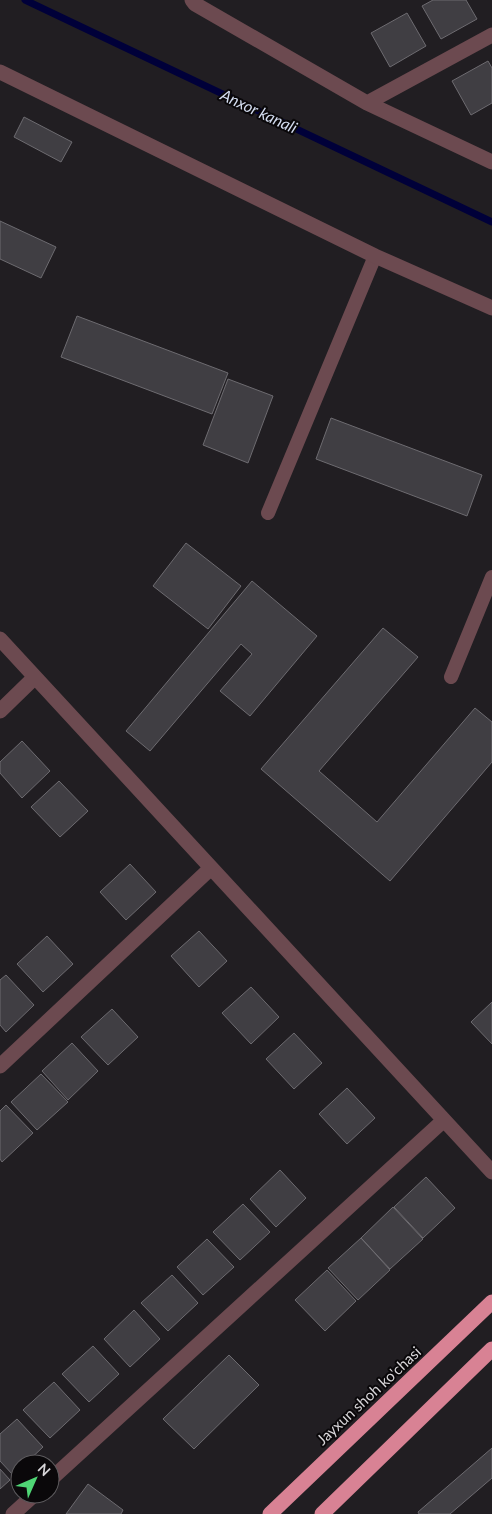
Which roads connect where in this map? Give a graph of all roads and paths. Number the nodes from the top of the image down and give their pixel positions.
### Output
1 (192, 0) edge
2 (492, 35) edge
3 (0, 72) edge
4 (368, 103) junction
5 (492, 162) edge
6 (375, 256) junction
7 (492, 308) edge
8 (268, 513) dead end
9 (492, 577) edge
10 (0, 639) edge
11 (35, 677) junction
12 (451, 677) dead end
13 (0, 710) edge
14 (211, 868) junction
15 (0, 1066) edge
16 (444, 1120) junction
17 (492, 1172) edge
18 (492, 1302) edge
19 (492, 1349) edge
20 (60, 1471) edge
21 (24, 1504) edge
22 (13, 1514) edge
23 (270, 1514) edge
24 (322, 1514) edge

1 - 4 street
2 - 4 street
3 - 6 street
4 - 5 street
6 - 7 street
6 - 8 lane
9 - 12 lane
10 - 11 street
11 - 13 street
11 - 14 street
14 - 15 street
14 - 16 street
16 - 17 street
16 - 20 street
18 - 23 highway, Jayxun shoh ko'chasi
19 - 24 highway
21 - 22 street

